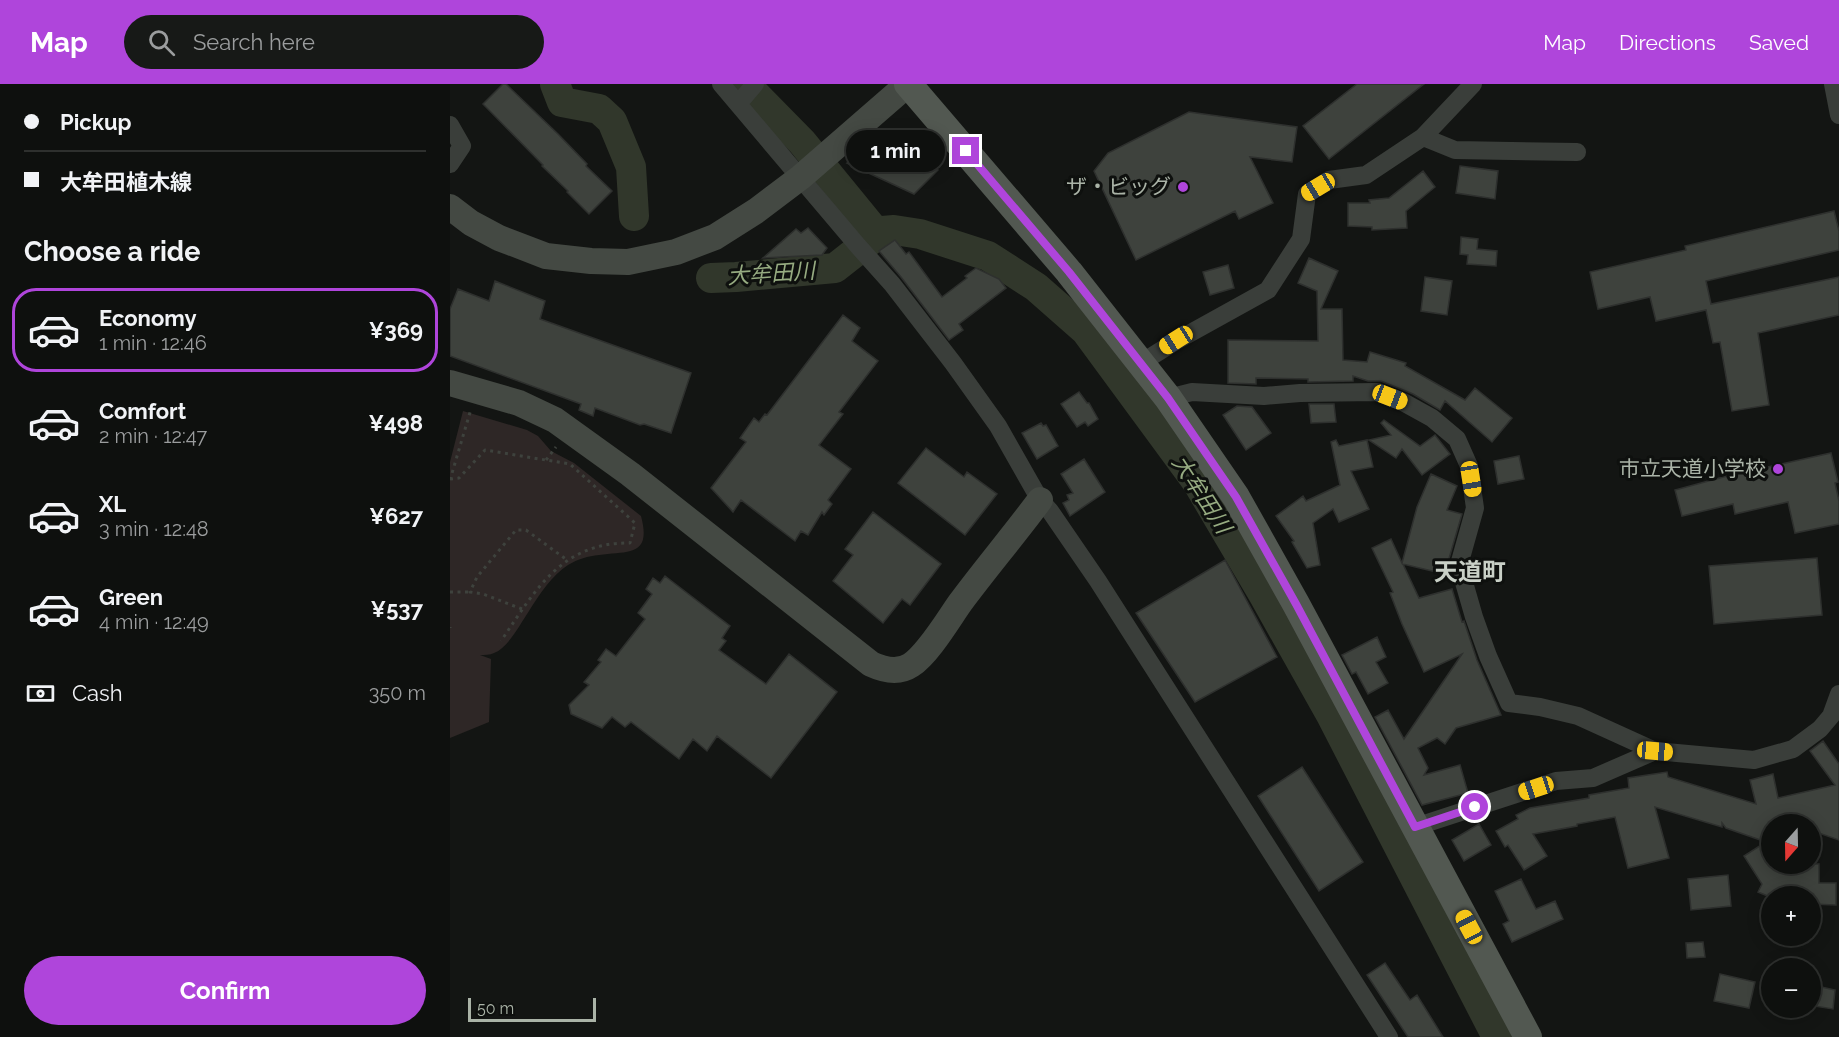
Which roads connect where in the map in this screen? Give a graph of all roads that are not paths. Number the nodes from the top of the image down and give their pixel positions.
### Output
1 (721, 84) edge
2 (908, 84) edge
3 (1473, 84) edge
4 (1836, 90) edge
5 (746, 95) edge
6 (1839, 115) edge
7 (450, 125) edge
8 (1423, 137) junction
9 (1577, 152) dead end
10 (450, 164) edge
11 (805, 174) junction
12 (450, 207) edge
13 (1141, 363) junction
14 (450, 383) edge
15 (1168, 398) junction
16 (1040, 501) junction
17 (1839, 694) edge
18 (1655, 751) junction
19 (1415, 827) junction
20 (1389, 1037) edge
21 (1528, 1037) edge

1 - 5 street
2 - 11 street
2 - 13 main road
3 - 8 street
4 - 6 street
5 - 11 street
7 - 10 street
8 - 9 street
8 - 13 street
11 - 12 street
11 - 16 street
13 - 15 main road
14 - 16 street
15 - 18 street
15 - 19 main road
16 - 20 street
17 - 18 street
18 - 19 street
19 - 21 main road

